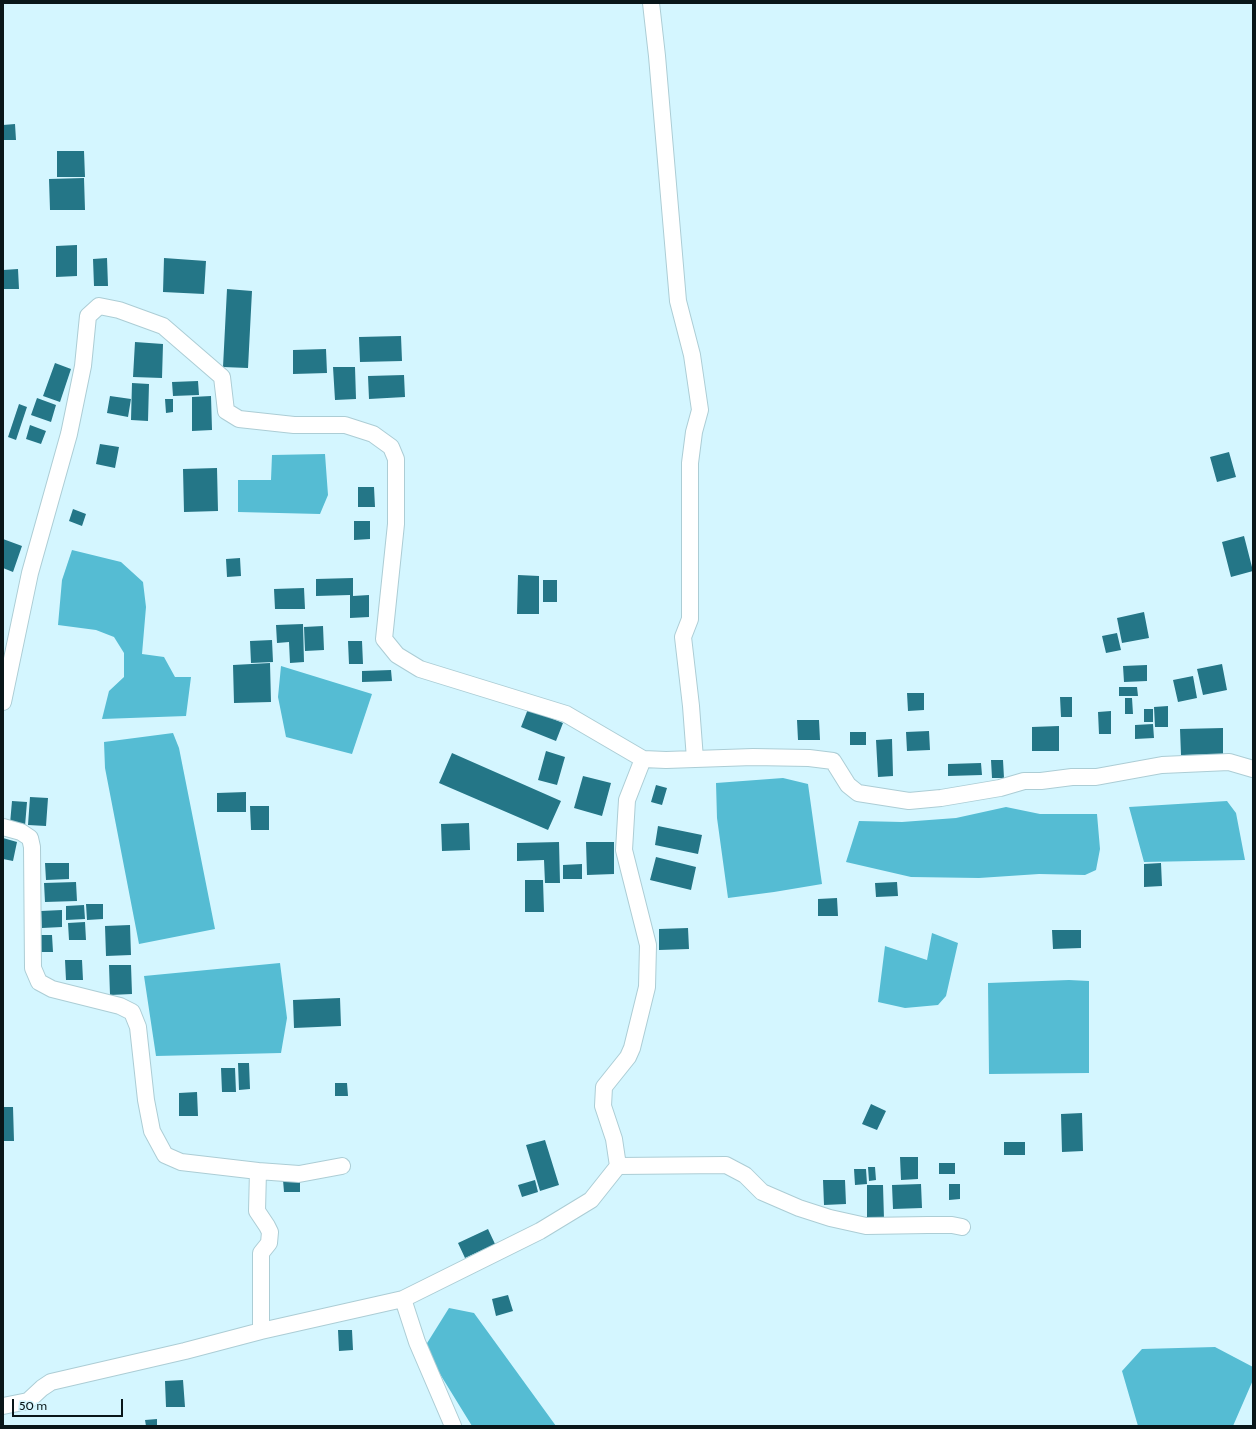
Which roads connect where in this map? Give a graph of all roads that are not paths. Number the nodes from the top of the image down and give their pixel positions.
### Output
1 (651, 3) edge
2 (3, 702) edge
3 (695, 758) junction
4 (643, 759) junction
5 (1253, 769) edge
6 (3, 827) edge
7 (342, 1166) dead end
8 (618, 1166) junction
9 (258, 1171) junction
10 (962, 1226) dead end
11 (403, 1299) junction
12 (261, 1331) junction
13 (3, 1406) edge
14 (453, 1426) edge

1 - 3 street
2 - 4 street
3 - 4 street
3 - 5 street
4 - 8 street
6 - 9 street
7 - 9 street
8 - 10 street
8 - 11 street
9 - 12 street
11 - 12 street
11 - 14 street
12 - 13 street

